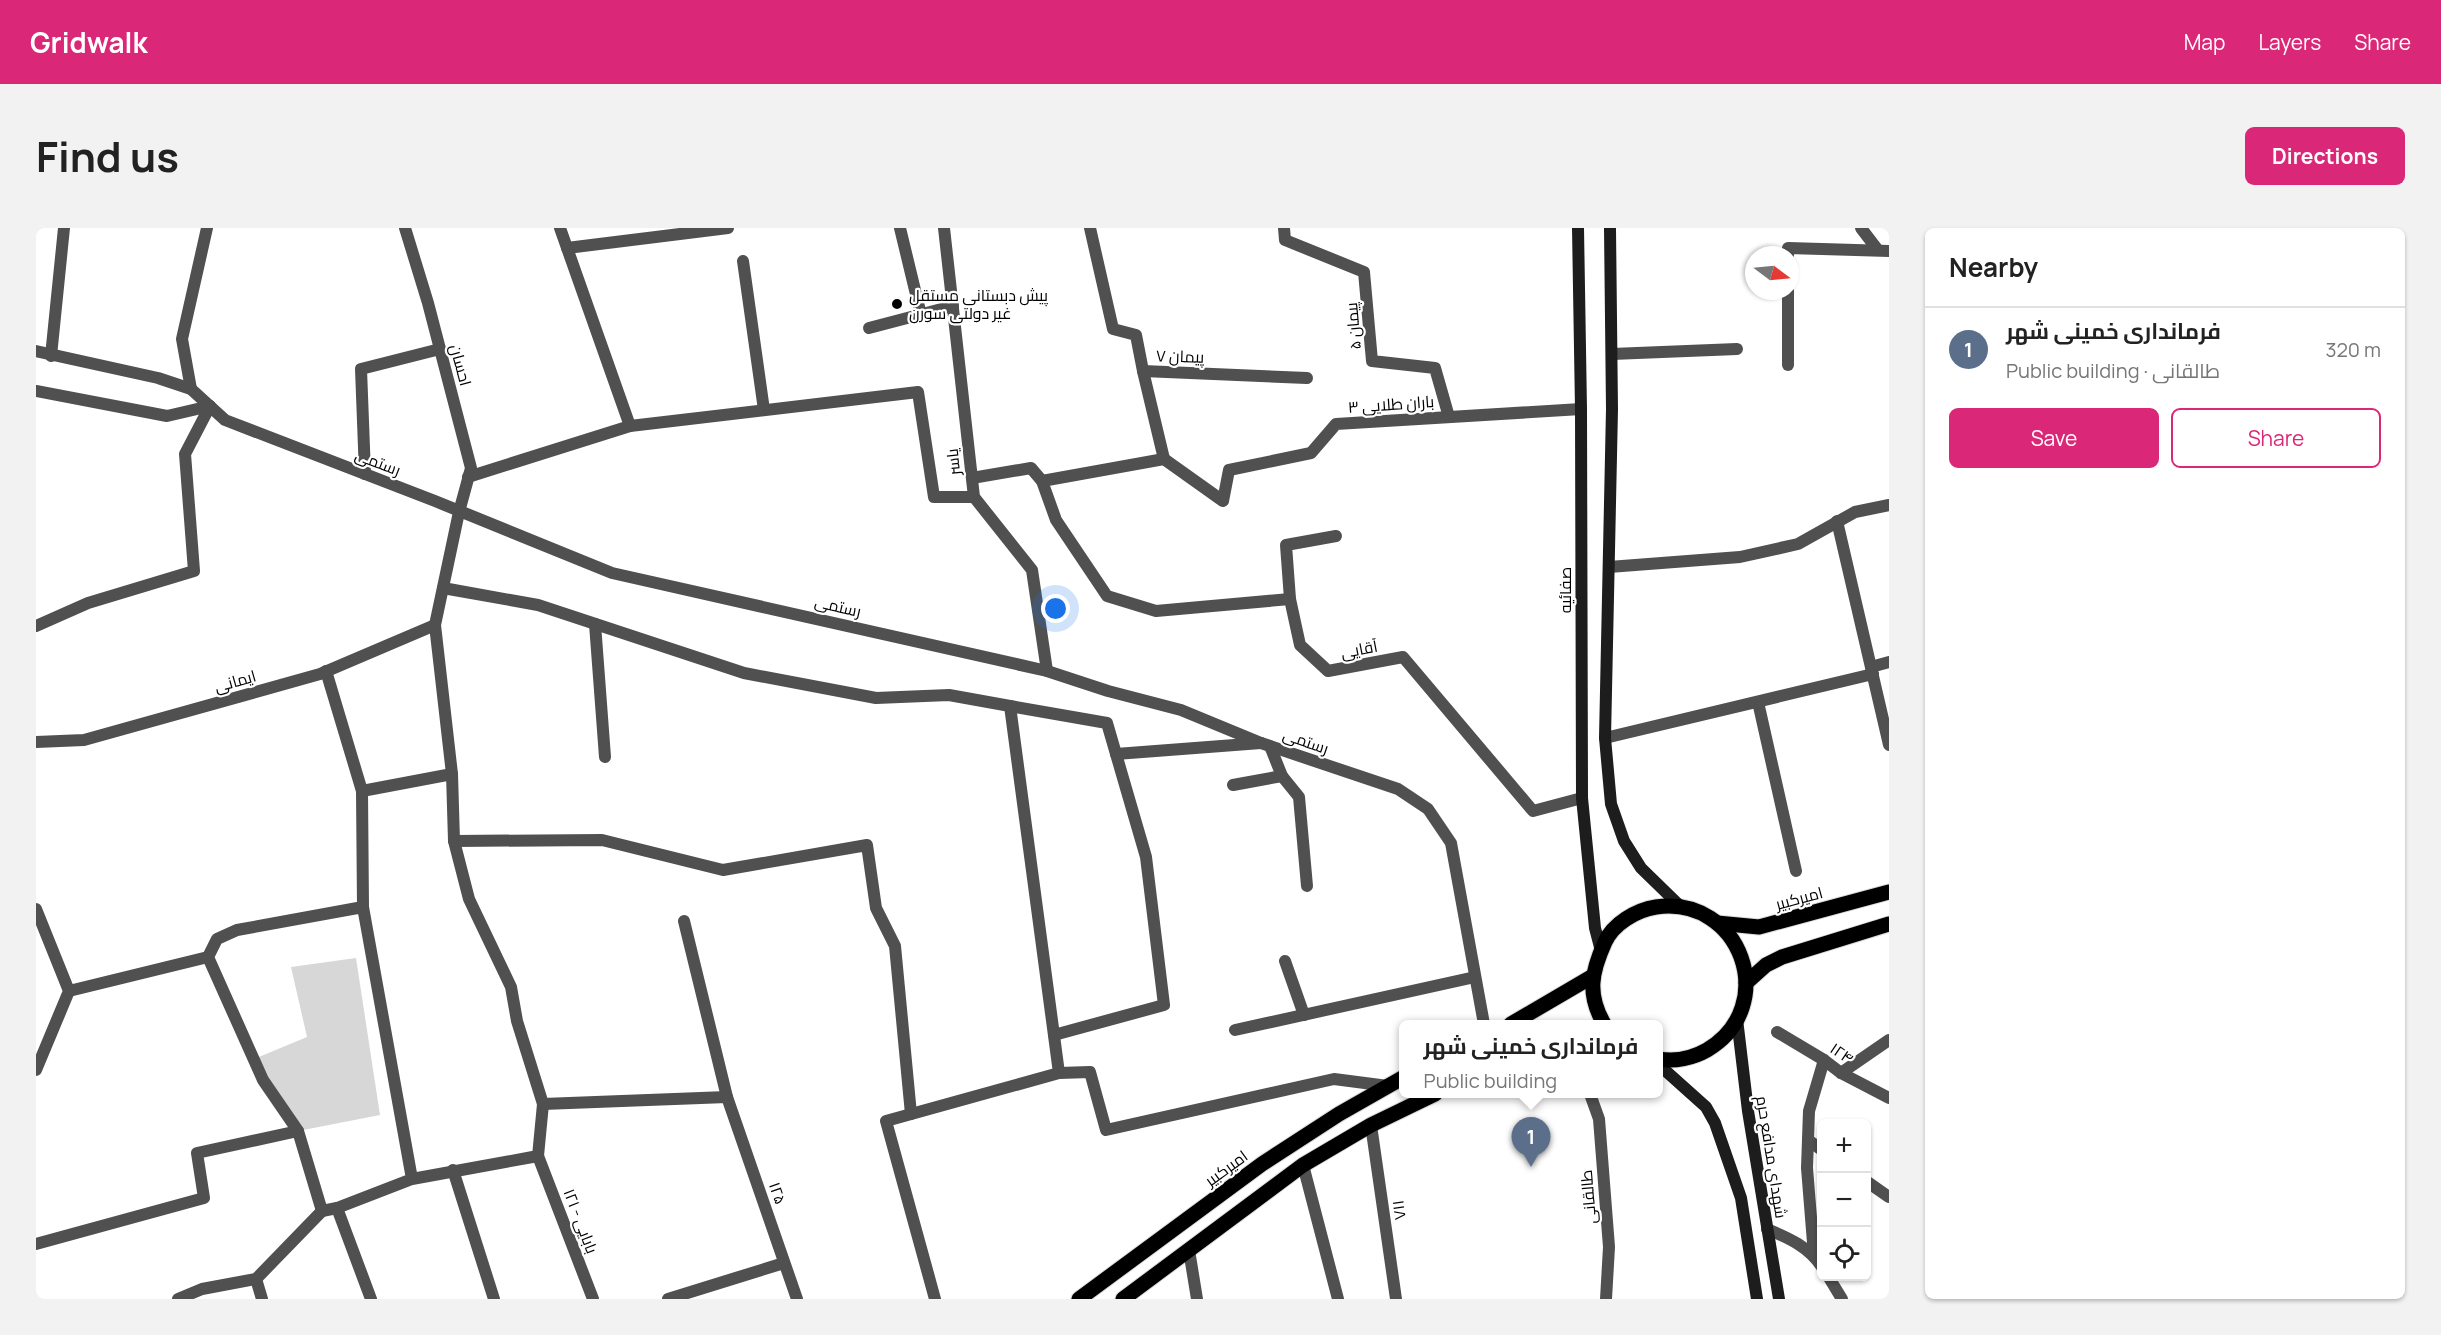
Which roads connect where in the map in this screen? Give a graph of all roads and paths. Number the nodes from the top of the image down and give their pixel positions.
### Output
1 (64, 228) edge
2 (207, 228) edge
3 (405, 228) edge
4 (560, 228) edge
5 (728, 228) edge
6 (900, 228) edge
7 (944, 228) edge
8 (1090, 228) edge
9 (1284, 228) edge
10 (1578, 228) edge
11 (1610, 228) edge
12 (1861, 228) edge
13 (567, 248) junction
14 (1799, 248) edge
15 (1883, 250) edge
16 (743, 261) dead end
17 (1788, 300) edge
18 (953, 306) junction
19 (921, 315) junction
20 (869, 328) dead end
21 (440, 349) junction
22 (1737, 349) dead end
23 (36, 351) edge
24 (1612, 354) junction
25 (51, 356) junction
26 (1788, 365) dead end
27 (1143, 371) junction
28 (1307, 378) dead end
29 (191, 389) junction
30 (36, 391) edge
31 (210, 406) junction
32 (1581, 409) junction
33 (764, 410) junction
34 (1449, 417) junction
35 (630, 426) junction
36 (1164, 459) junction
37 (365, 474) junction
38 (468, 477) junction
39 (972, 478) junction
40 (1042, 481) junction
41 (974, 497) junction
42 (1889, 505) edge
43 (459, 512) junction
44 (1837, 521) junction
45 (1336, 536) dead end
46 (1609, 567) junction
47 (442, 588) junction
48 (1290, 599) junction
49 (595, 624) junction
50 (435, 625) junction
51 (36, 626) edge
52 (1889, 662) edge
53 (326, 671) junction
54 (1047, 671) junction
55 (1872, 671) junction
56 (1758, 702) junction
57 (1010, 706) junction
58 (1605, 738) junction
59 (1888, 739) edge
60 (36, 742) edge
61 (1266, 745) junction
62 (1116, 754) junction
63 (605, 757) dead end
64 (452, 774) junction
65 (1282, 776) junction
66 (1233, 785) dead end
67 (362, 791) junction
68 (1582, 798) junction
69 (454, 841) junction
70 (1796, 871) dead end
71 (1307, 886) dead end
72 (1889, 892) edge
73 (1680, 906) junction
74 (363, 907) junction
75 (36, 909) edge
76 (684, 921) dead end
77 (1717, 923) junction
78 (1889, 924) edge
79 (1601, 951) junction
80 (208, 957) junction
81 (1285, 961) dead end
82 (1475, 976) junction
83 (1593, 976) junction
84 (1746, 983) junction
85 (69, 991) junction
86 (1304, 1015) junction
87 (1737, 1019) junction
88 (1483, 1020) edge
89 (1518, 1020) edge
90 (1602, 1020) edge
91 (1235, 1030) dead end
92 (1777, 1032) dead end
93 (1054, 1035) junction
94 (1889, 1040) edge
95 (1663, 1059) edge
96 (1824, 1060) junction
97 (1663, 1068) edge
98 (36, 1070) edge
99 (1059, 1073) junction
100 (1841, 1073) junction
101 (1399, 1080) edge
102 (1388, 1086) junction
103 (727, 1097) junction
104 (1427, 1098) edge
105 (1591, 1098) edge
106 (1889, 1098) edge
107 (543, 1104) junction
108 (911, 1114) junction
109 (1371, 1125) junction
110 (298, 1131) junction
111 (1808, 1140) junction
112 (1817, 1146) edge
113 (538, 1156) junction
114 (1304, 1165) junction
115 (453, 1170) junction
116 (412, 1179) junction
117 (1871, 1184) edge
118 (1761, 1193) junction
119 (1889, 1197) edge
120 (1741, 1198) junction
121 (337, 1208) junction
122 (322, 1211) junction
123 (1767, 1229) junction
124 (36, 1244) edge
125 (1152, 1245) junction
126 (1188, 1250) junction
127 (1814, 1255) junction
128 (1817, 1260) edge
129 (784, 1263) junction
130 (1168, 1265) junction
131 (256, 1279) junction
132 (1831, 1281) edge
133 (178, 1299) edge
134 (262, 1299) edge
135 (371, 1299) edge
136 (494, 1299) edge
137 (593, 1299) edge
138 (668, 1299) edge
139 (797, 1299) edge
140 (935, 1299) edge
141 (1079, 1299) edge
142 (1123, 1299) edge
143 (1197, 1299) edge
144 (1338, 1299) edge
145 (1396, 1299) edge
146 (1606, 1299) edge
147 (1757, 1299) edge
148 (1779, 1299) edge
149 (1842, 1299) edge

1 - 25 street
2 - 29 street
3 - 21 street, احسان
4 - 13 street
5 - 13 street
6 - 19 street
7 - 18 street, یاسر
8 - 27 street, پیمان ۷
9 - 34 street, پیمان ۵
10 - 32 main road, صفائیه
11 - 24 main road
12 - 15 street
13 - 35 street
14 - 15 street
16 - 33 street
17 - 26 street
18 - 19 street
18 - 39 street, یاسر
19 - 20 street
21 - 37 street
21 - 38 street, احسان
22 - 24 street
23 - 25 street, رستمی
24 - 46 main road
25 - 29 street, رستمی
27 - 28 street, پیمان ۷
27 - 36 street
29 - 31 street, رستمی
30 - 31 street
31 - 37 street, رستمی
31 - 51 street
32 - 34 street, باران طلایی ۳
32 - 68 main road, صفائیه
33 - 35 street
33 - 41 street
34 - 36 street, باران طلایی ۳
35 - 38 street
36 - 40 street
37 - 43 street, رستمی
38 - 43 street, احسان
39 - 40 street
39 - 41 street, یاسر
40 - 48 street
41 - 54 street
42 - 44 street
43 - 47 street, احسان
43 - 54 street, رستمی
44 - 46 street
44 - 55 street
45 - 48 street
46 - 58 main road
47 - 49 street
47 - 50 street, احسان
48 - 68 street, آقایی
49 - 57 street
49 - 63 street
50 - 53 street, ایمانی
50 - 64 street, احسان
52 - 55 street
53 - 60 street, ایمانی
53 - 67 street
54 - 61 street, رستمی
55 - 56 street
55 - 59 street
56 - 58 street
56 - 70 street
57 - 62 street
57 - 93 street
58 - 73 main road
61 - 62 street
61 - 65 street
61 - 82 street, رستمی
62 - 93 street
64 - 67 street
64 - 69 street, احسان
65 - 66 street
65 - 71 street
67 - 74 street
68 - 79 main road, صفائیه
69 - 107 street, احسان
69 - 108 street
72 - 77 main road, امیرکبیر
73 - 77 main road
73 - 79 main road
74 - 80 street
74 - 116 street
75 - 85 street
76 - 103 street, ۱۲۵
77 - 84 main road
78 - 84 main road
79 - 83 main road
80 - 85 street
80 - 110 street
81 - 86 street
82 - 86 street
82 - 88 street, رستمی
83 - 89 main road
83 - 90 main road
84 - 87 main road
85 - 98 street
86 - 91 street
87 - 95 main road
87 - 118 main road, شهدای مدافع حرم
92 - 96 street, ۱۲۴
93 - 99 street
94 - 100 street
96 - 100 street, ۱۲۴
96 - 111 street
97 - 120 main road
99 - 102 street
99 - 108 street
100 - 106 street, ۱۲۴
101 - 102 main road, امیرکبیر
102 - 125 main road, امیرکبیر
103 - 107 street
103 - 129 street, ۱۲۵
104 - 109 main road
105 - 146 street, طالقانی
107 - 113 street
108 - 140 street
109 - 114 main road
109 - 145 street, ۱۱۸
110 - 122 street
110 - 124 street
111 - 112 street
111 - 127 street
113 - 115 street
113 - 137 street, بابایی - ۱۲۱
114 - 126 main road
114 - 144 street
115 - 116 street
115 - 136 street
116 - 121 street
117 - 119 street
118 - 120 main road
118 - 123 main road, شهدای مدافع حرم
120 - 147 main road
121 - 122 street
121 - 135 street
122 - 131 street
123 - 127 street
123 - 148 main road, شهدای مدافع حرم
125 - 130 main road
125 - 141 main road, امیرکبیر
126 - 130 main road
126 - 143 street
127 - 128 street
129 - 138 street
129 - 139 street, ۱۲۵
130 - 142 main road
131 - 133 street
131 - 134 street
132 - 149 street

